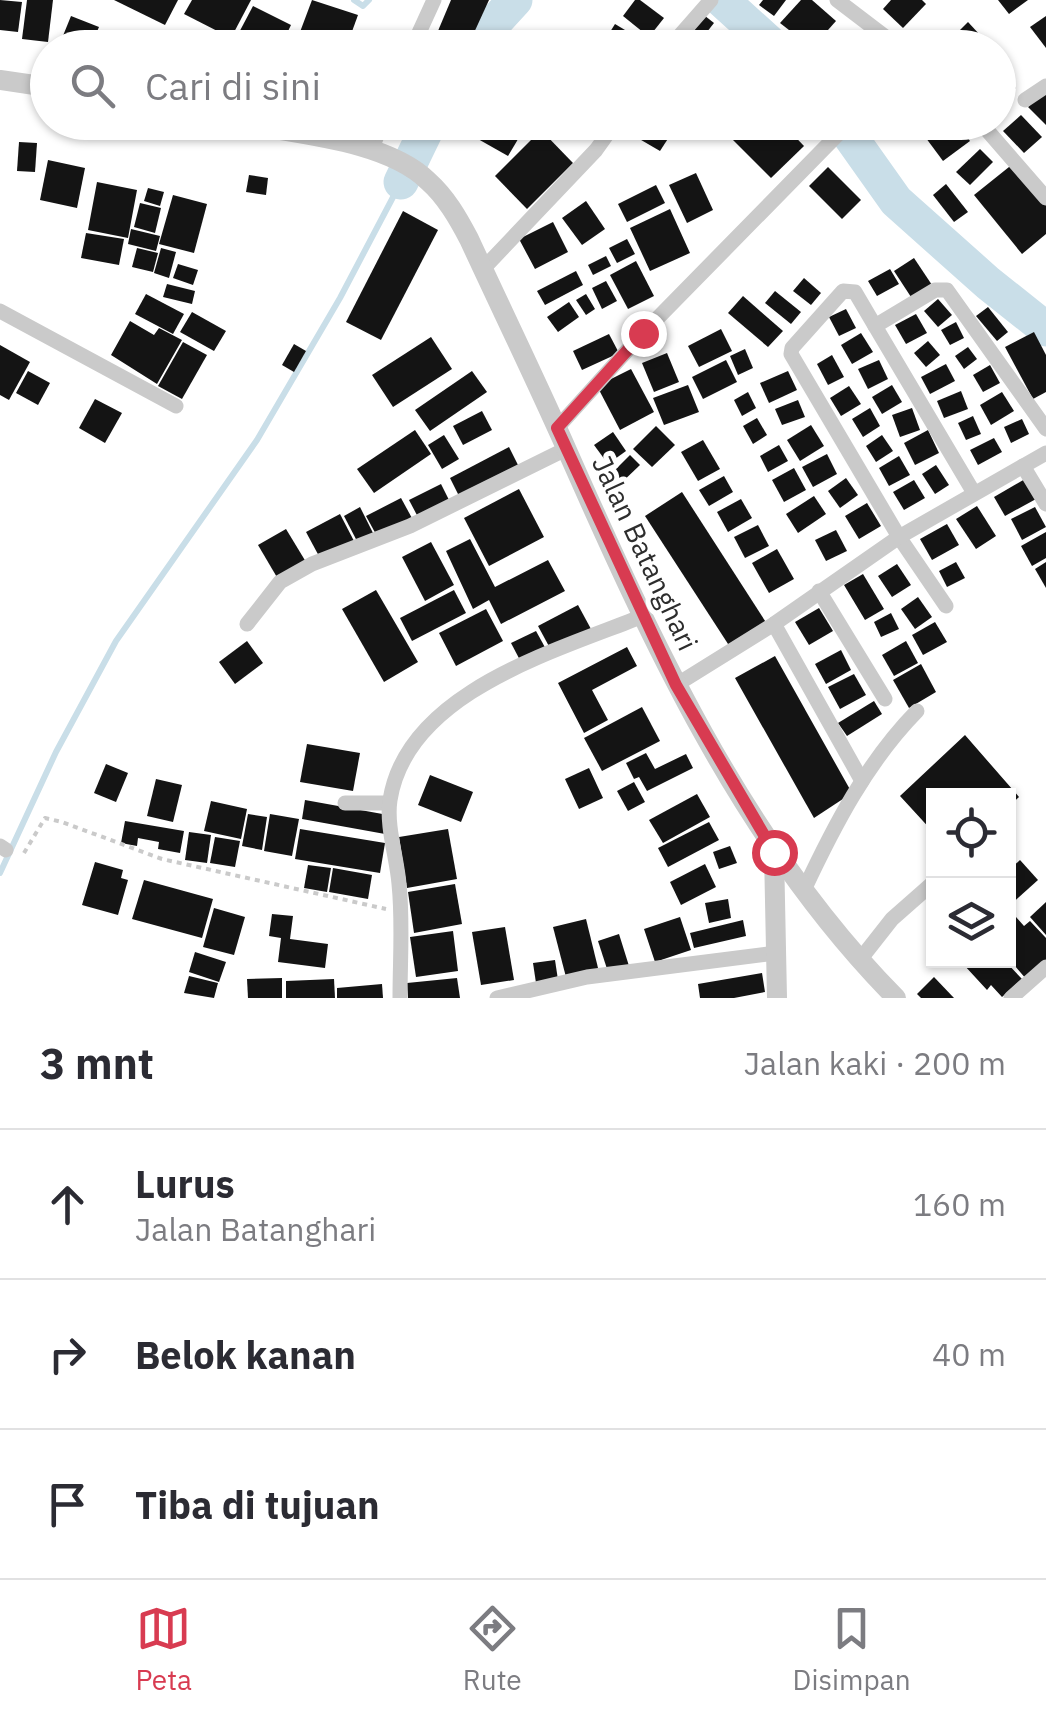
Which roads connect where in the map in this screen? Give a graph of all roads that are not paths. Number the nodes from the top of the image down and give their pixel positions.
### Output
1 (434, 0) edge
2 (837, 0) edge
3 (868, 0) edge
4 (705, 6) edge
5 (857, 15) junction
6 (420, 30) edge
7 (684, 30) edge
8 (877, 30) edge
9 (0, 80) edge
10 (30, 84) edge
11 (1046, 86) edge
12 (1025, 100) dead end
13 (317, 140) edge
14 (381, 140) edge
15 (603, 140) edge
16 (833, 140) edge
17 (996, 140) edge
18 (381, 154) junction
19 (1046, 198) edge
20 (483, 269) junction
21 (0, 311) edge
22 (875, 326) junction
23 (176, 406) dead end
24 (557, 428) junction
25 (1046, 428) edge
26 (566, 450) junction
27 (1046, 452) edge
28 (1023, 466) junction
29 (974, 493) junction
30 (1046, 504) edge
31 (899, 538) junction
32 (819, 592) junction
33 (946, 606) dead end
34 (643, 616) junction
35 (247, 624) dead end
36 (774, 624) junction
37 (676, 685) junction
38 (885, 699) dead end
39 (918, 711) dead end
40 (862, 781) junction
41 (345, 803) dead end
42 (389, 803) junction
43 (774, 852) junction
44 (926, 889) edge
45 (804, 890) junction
46 (776, 953) junction
47 (859, 961) junction
48 (1046, 967) edge
49 (400, 998) edge
50 (496, 998) edge
51 (777, 998) edge
52 (896, 998) edge
53 (1011, 998) edge

1 - 6 street
2 - 5 street
3 - 5 street
4 - 7 street
5 - 8 street
9 - 10 street
11 - 12 street
13 - 18 street, Jalan Batanghari
14 - 18 street
15 - 20 street
16 - 24 street
17 - 19 street
18 - 20 street, Jalan Batanghari
20 - 24 street, Jalan Batanghari
21 - 23 street
22 - 25 street
22 - 29 street
22 - 31 street
24 - 26 street, Jalan Batanghari
26 - 34 street, Jalan Batanghari
26 - 35 street
27 - 28 street
28 - 29 street
28 - 30 street
29 - 31 street
31 - 32 street
31 - 33 street
32 - 36 street
32 - 38 street
34 - 37 street, Jalan Batanghari
34 - 42 street
36 - 37 street
36 - 40 street
37 - 43 street, Jalan Batanghari
39 - 40 street
40 - 45 street
41 - 42 street
42 - 49 street
43 - 45 street, Jalan Batanghari
43 - 46 street
44 - 47 street
45 - 47 street, Jalan Batanghari
46 - 50 street
46 - 51 street
47 - 52 street, Jalan Batanghari
48 - 53 street

